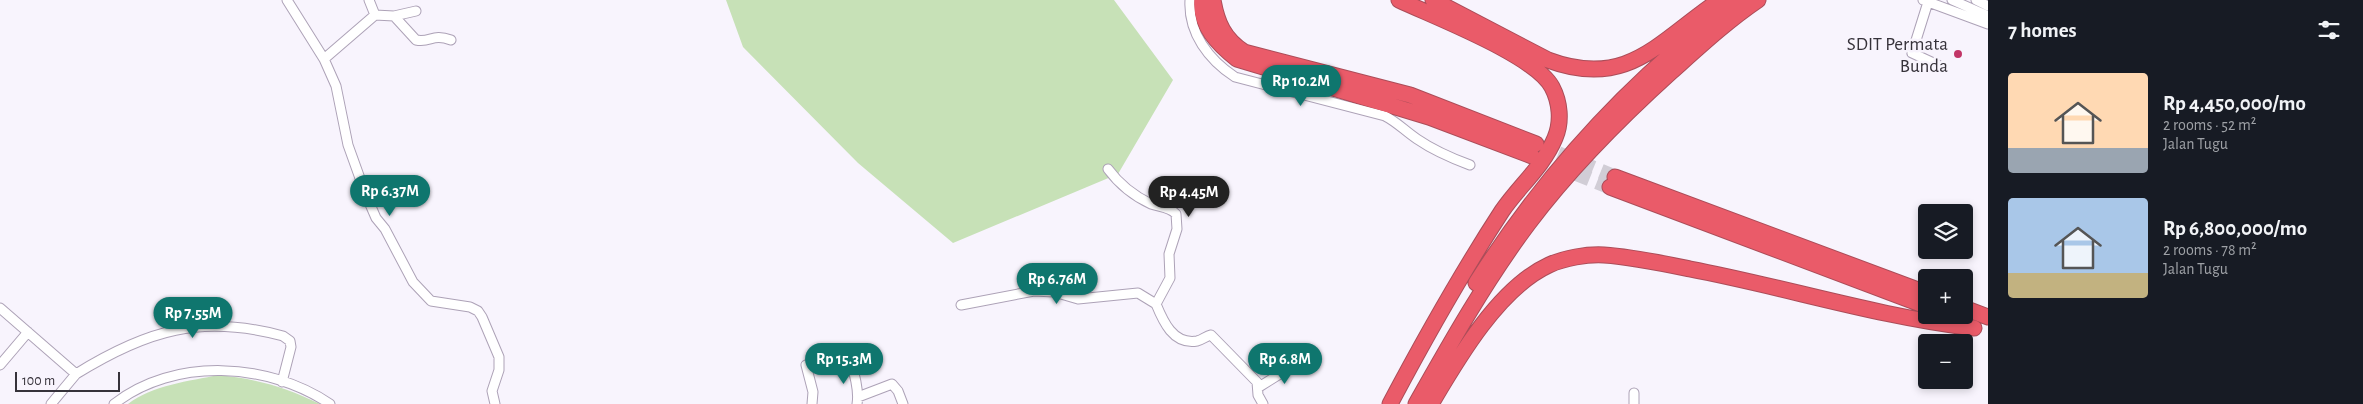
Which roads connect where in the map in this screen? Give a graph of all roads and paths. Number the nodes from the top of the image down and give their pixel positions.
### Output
1 (287, 0) edge
2 (369, 0) edge
3 (1190, 0) edge
4 (1202, 0) edge
5 (1213, 0) edge
6 (1399, 0) edge
7 (1432, 0) edge
8 (1720, 0) edge
9 (1738, 0) edge
10 (1758, 0) edge
11 (1952, 0) edge
12 (1976, 0) edge
13 (1926, 1) edge
14 (1988, 6) edge
15 (416, 12) dead end
16 (375, 15) junction
17 (394, 16) junction
18 (1988, 16) edge
19 (1988, 24) edge
20 (451, 40) dead end
21 (324, 59) junction
22 (1938, 65) dead end
23 (1470, 165) dead end
24 (1108, 169) dead end
25 (1524, 220) junction
26 (1918, 290) edge
27 (1918, 303) edge
28 (1156, 304) junction
29 (961, 305) dead end
30 (0, 308) edge
31 (1973, 311) edge
32 (1988, 317) edge
33 (1456, 324) junction
34 (1968, 324) edge
35 (1981, 330) edge
36 (28, 332) junction
37 (1299, 362) dead end
38 (0, 365) edge
39 (76, 374) junction
40 (282, 382) junction
41 (1259, 387) junction
42 (1634, 393) dead end
43 (858, 401) edge
44 (52, 404) edge
45 (114, 404) edge
46 (330, 404) edge
47 (495, 404) edge
48 (812, 404) edge
49 (903, 404) edge
50 (1262, 404) edge
51 (1390, 404) edge
52 (1408, 404) edge
53 (1416, 404) edge
54 (1431, 404) edge
55 (1634, 404) edge

1 - 21 street
2 - 16 street
3 - 23 street
4 - 5 highway
6 - 51 highway
7 - 8 highway
9 - 25 highway
10 - 25 highway
11 - 18 street
12 - 14 street
13 - 19 street
13 - 22 street
15 - 17 street
16 - 17 street
16 - 21 street
17 - 20 street
21 - 47 street
24 - 28 street
25 - 33 highway
26 - 27 highway
28 - 29 street
28 - 41 street
30 - 36 street
31 - 32 highway
33 - 52 highway
33 - 53 highway
34 - 35 highway
35 - 54 highway
36 - 38 street
36 - 39 street
37 - 41 street
39 - 40 street
39 - 44 street
40 - 45 street
40 - 46 street
41 - 50 street
42 - 55 street
43 - 48 street
43 - 49 street

